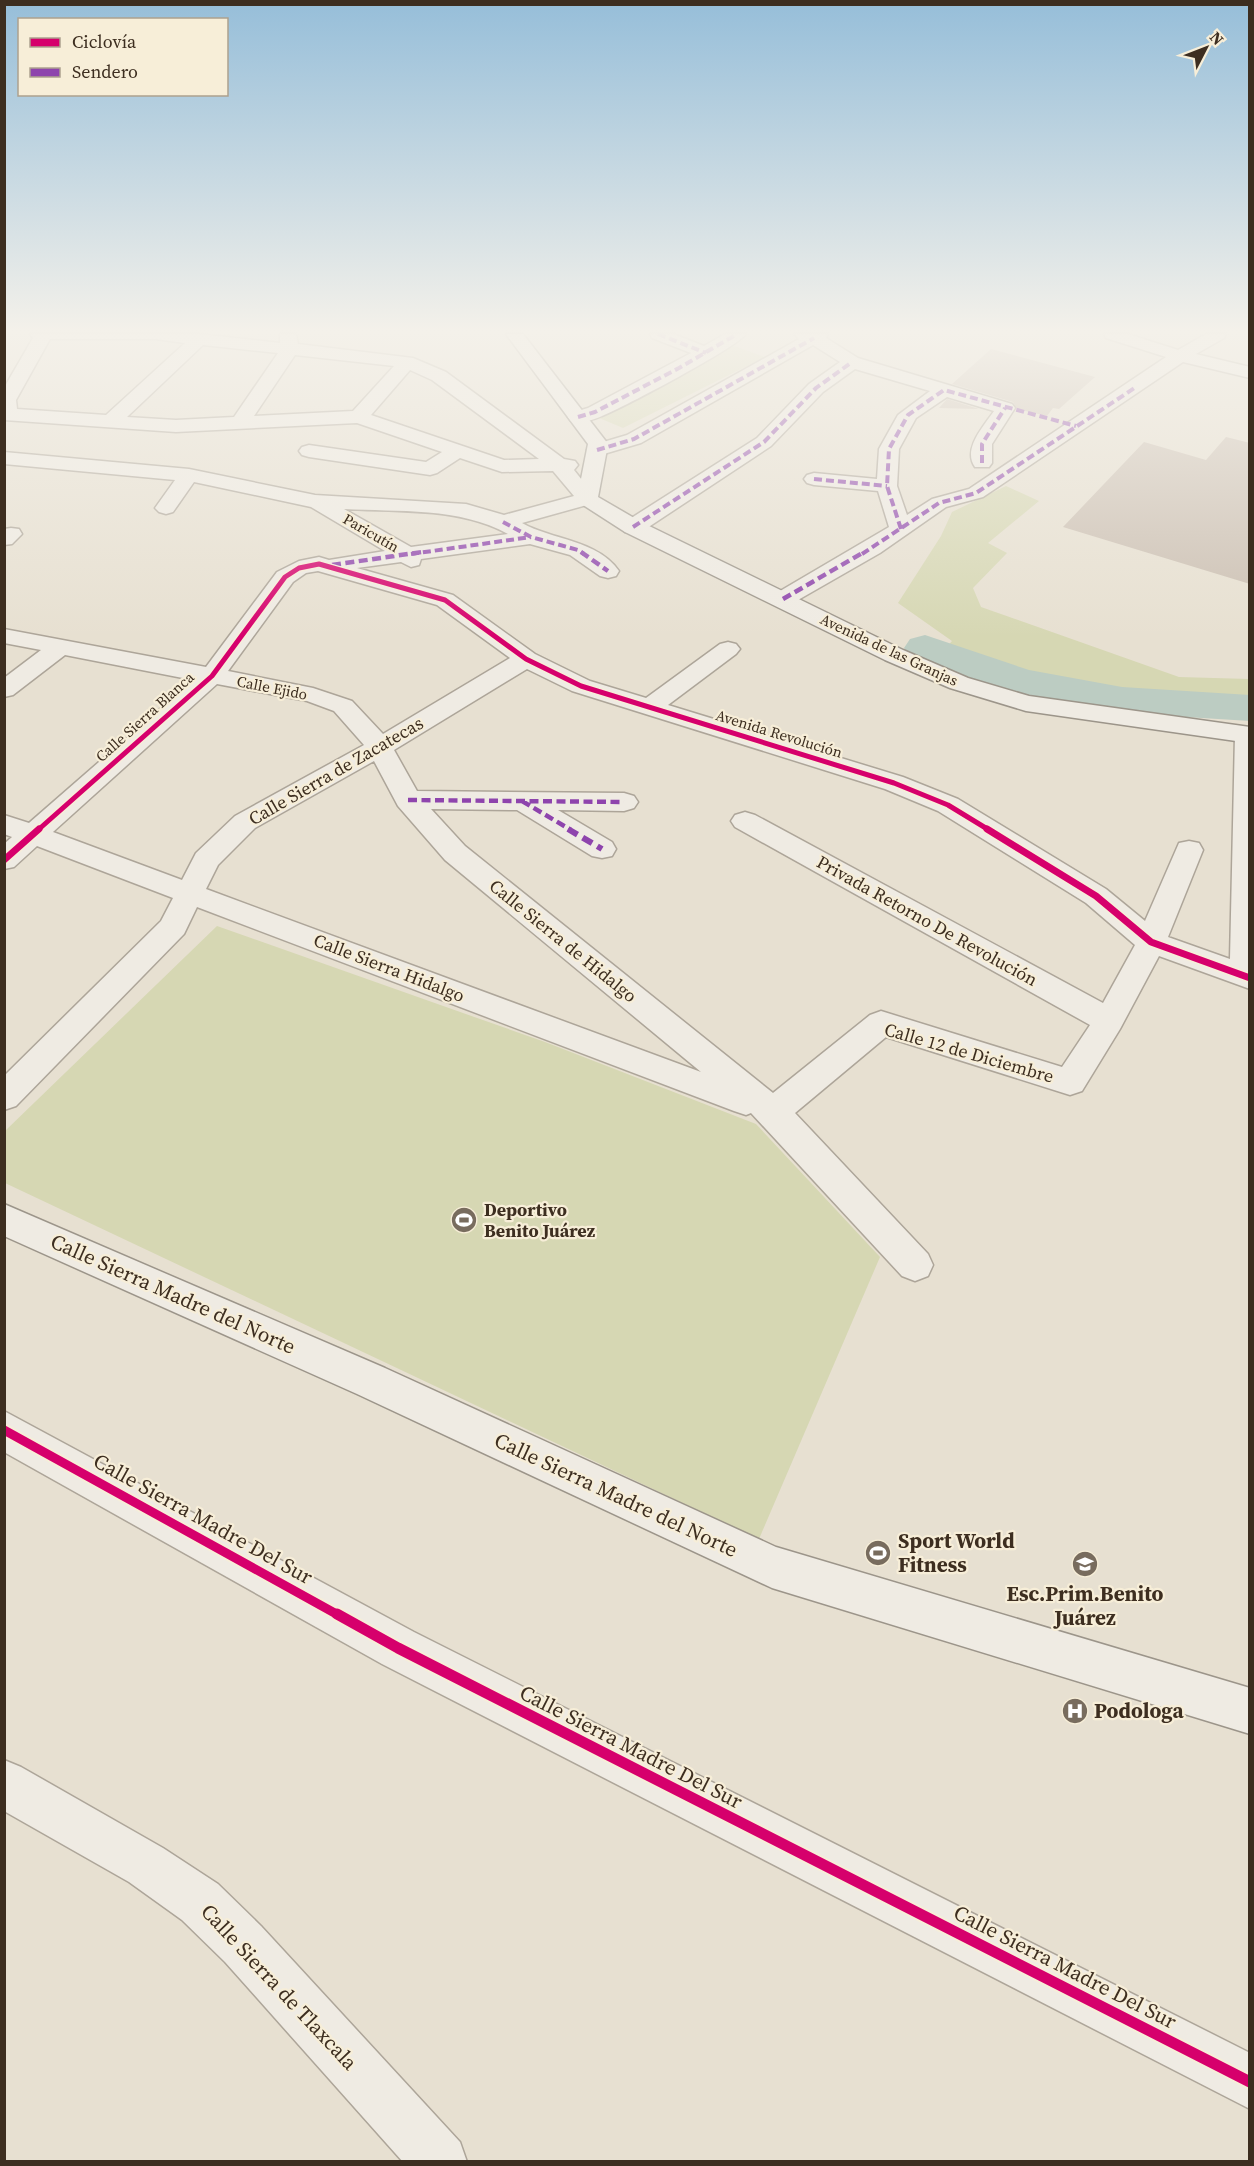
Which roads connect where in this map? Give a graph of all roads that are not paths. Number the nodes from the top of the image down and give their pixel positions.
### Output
1 (288, 435) edge
2 (412, 435) edge
3 (519, 435) edge
4 (591, 435) edge
5 (641, 435) edge
6 (771, 435) edge
7 (898, 435) edge
8 (988, 435) edge
9 (1063, 435) edge
10 (458, 451) junction
11 (595, 457) junction
12 (4, 458) edge
13 (982, 463) dead end
14 (559, 465) junction
15 (314, 466) junction
16 (149, 471) junction
17 (189, 475) junction
18 (814, 479) dead end
19 (20, 480) dead end
20 (887, 486) junction
21 (587, 498) junction
22 (315, 501) junction
23 (166, 508) dead end
24 (503, 522) junction
25 (633, 527) junction
26 (901, 529) junction
27 (531, 537) junction
28 (405, 553) junction
29 (329, 565) junction
30 (608, 571) dead end
31 (285, 577) joint
32 (783, 599) junction
33 (445, 600) junction
34 (4, 636) edge
35 (60, 647) junction
36 (728, 650) dead end
37 (526, 659) junction
38 (212, 676) junction
39 (4, 690) edge
40 (648, 708) junction
41 (1249, 735) edge
42 (380, 747) junction
43 (408, 800) junction
44 (522, 801) junction
45 (624, 802) dead end
46 (745, 821) dead end
47 (4, 824) edge
48 (33, 835) junction
49 (602, 849) dead end
50 (1189, 850) dead end
51 (4, 860) edge
52 (188, 893) junction
53 (1151, 942) junction
54 (1247, 977) edge
55 (1109, 1021) junction
56 (4, 1097) edge
57 (773, 1112) junction
58 (4, 1219) edge
59 (915, 1265) dead end
60 (4, 1430) edge
61 (1250, 1711) edge
62 (4, 1784) edge
63 (1250, 2082) edge
64 (440, 2162) edge

1 - 15 street
2 - 10 street
3 - 14 street, Avenida de las Granjas
4 - 11 street
5 - 11 street
6 - 25 street
7 - 20 street
8 - 13 street
9 - 26 street
10 - 14 street
10 - 15 street
11 - 14 street
11 - 21 street
12 - 16 street
14 - 21 street, Avenida de las Granjas
15 - 22 street
16 - 17 street
16 - 19 street
17 - 22 street
17 - 23 street
18 - 20 street
20 - 26 street
21 - 24 street
21 - 25 street, Avenida de las Granjas
22 - 24 street
22 - 28 street, Paricutín
24 - 27 street
25 - 32 street, Avenida de las Granjas
26 - 32 street
27 - 28 street
27 - 30 street
28 - 29 street
28 - 33 street, Paricutín
29 - 31 street, Avenida Revolución
29 - 33 street, Avenida Revolución
31 - 38 street, Calle Sierra Blanca
32 - 41 street, Avenida de las Granjas
33 - 37 street, Avenida Revolución
34 - 35 street, Calle Ejido
35 - 38 street, Calle Ejido
35 - 39 street
36 - 40 street
37 - 40 street, Avenida Revolución
37 - 42 street, Calle Sierra de Zacatecas
38 - 42 street, Calle Ejido
38 - 48 street, Calle Sierra Blanca
40 - 53 street, Avenida Revolución
41 - 54 street
42 - 43 street, Calle Sierra de Hidalgo
42 - 52 street, Calle Sierra de Zacatecas
43 - 44 street
43 - 57 street, Calle Sierra de Hidalgo
44 - 45 street
44 - 49 street
46 - 55 street, Privada Retorno De Revolución
47 - 48 street, Calle Sierra Hidalgo
48 - 51 street, Calle Sierra Blanca
48 - 52 street, Calle Sierra Hidalgo
50 - 53 street, Calle 12 de Diciembre
52 - 56 street, Calle Sierra de Zacatecas
52 - 57 street, Calle Sierra Hidalgo
53 - 54 street, Avenida Revolución
53 - 55 street, Calle 12 de Diciembre
55 - 57 street, Calle 12 de Diciembre
57 - 59 street, Calle Sierra de Hidalgo
58 - 61 street, Calle Sierra Madre del Norte
60 - 63 street, Calle Sierra Madre Del Sur
62 - 64 street, Calle Sierra de Tlaxcala

